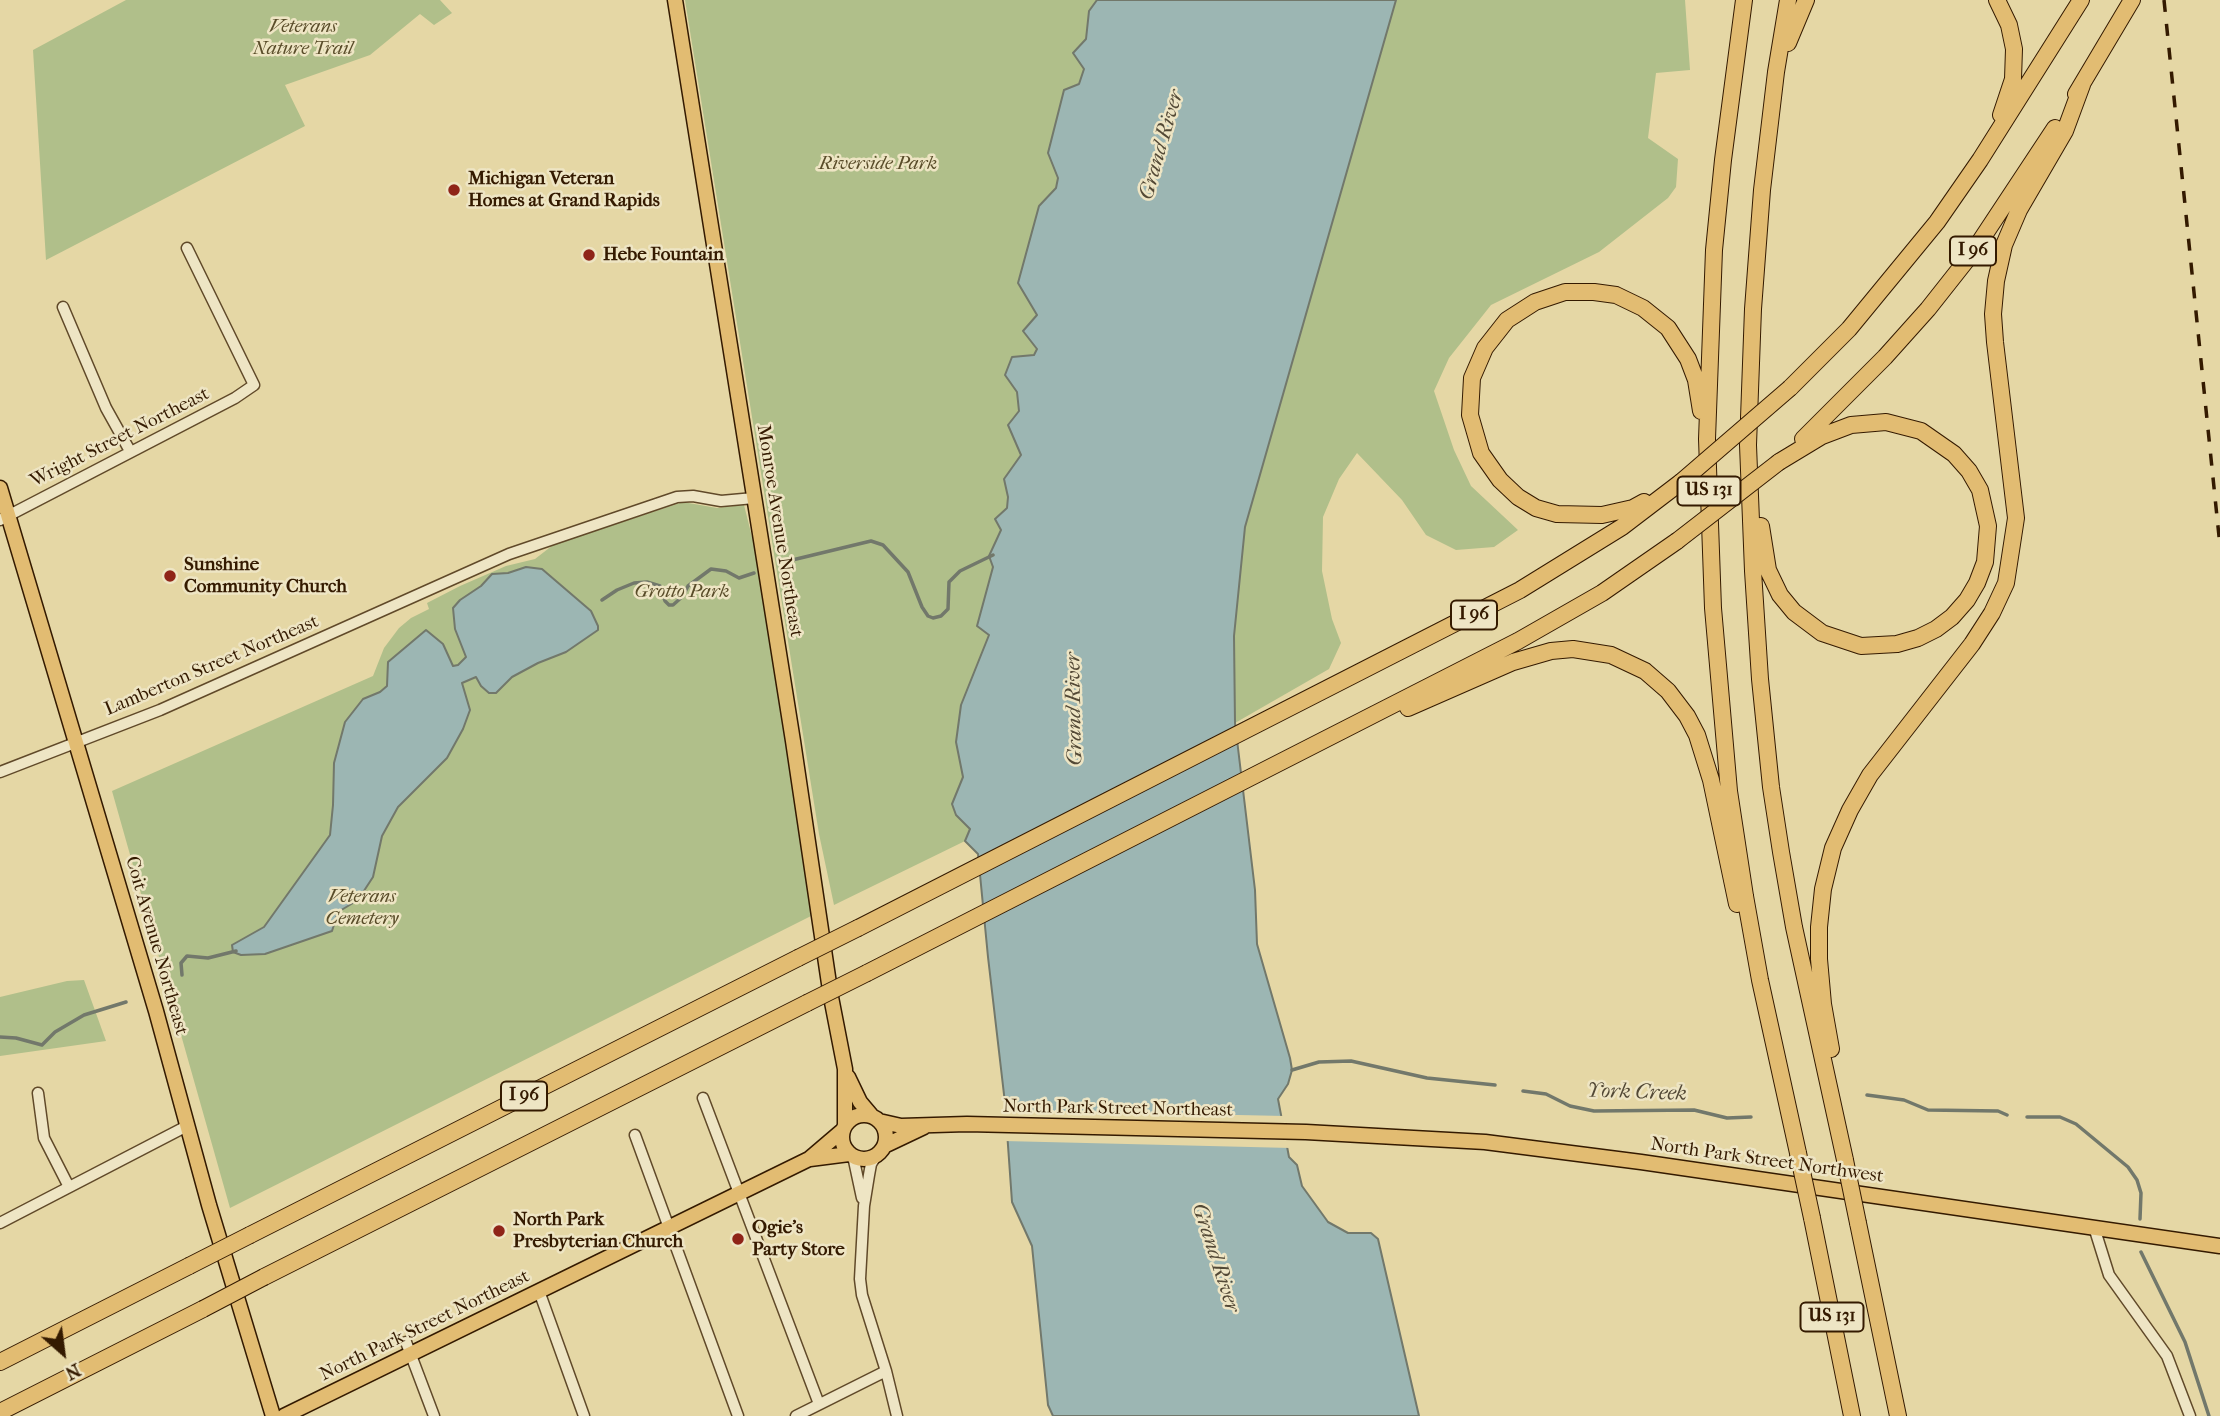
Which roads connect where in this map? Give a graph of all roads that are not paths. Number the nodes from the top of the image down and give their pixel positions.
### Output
1 (675, 0) edge
2 (1744, 0) edge
3 (1788, 0) edge
4 (1806, 0) edge
5 (1997, 0) edge
6 (2081, 0) edge
7 (2129, 4) edge
8 (1776, 72) junction
9 (2082, 85) junction
10 (1980, 160) junction
11 (187, 248) dead end
12 (63, 307) dead end
13 (1707, 439) junction
14 (1748, 445) junction
15 (130, 451) junction
16 (1779, 462) junction
17 (1675, 486) junction
18 (0, 488) edge
19 (754, 498) junction
20 (4, 519) edge
21 (1340, 731) junction
22 (75, 742) junction
23 (0, 772) edge
24 (1760, 980) junction
25 (845, 1069) junction
26 (38, 1093) dead end
27 (703, 1098) dead end
28 (875, 1118) junction
29 (929, 1125) junction
30 (187, 1126) junction
31 (844, 1128) junction
32 (1306, 1132) joint
33 (635, 1135) dead end
34 (881, 1150) junction
35 (851, 1155) junction
36 (1844, 1156) junction
37 (809, 1159) junction
38 (69, 1187) junction
39 (738, 1192) junction
40 (864, 1206) junction
41 (0, 1223) edge
42 (2094, 1227) junction
43 (669, 1228) junction
44 (2220, 1246) edge
45 (539, 1291) junction
46 (409, 1348) junction
47 (0, 1362) edge
48 (886, 1371) junction
49 (819, 1404) junction
50 (0, 1412) edge
51 (273, 1416) edge
52 (284, 1416) edge
53 (434, 1416) edge
54 (584, 1416) edge
55 (738, 1416) edge
56 (796, 1416) edge
57 (897, 1416) edge
58 (1852, 1416) edge
59 (1898, 1416) edge
60 (2190, 1416) edge

1 - 19 main road, Monroe Avenue Northeast
2 - 13 highway, US 131
3 - 8 highway, US 131
4 - 8 highway
5 - 10 highway
6 - 10 highway, I 96
7 - 9 highway, I 96
8 - 14 highway, US 131
9 - 16 highway, I 96
9 - 36 highway
10 - 17 highway, I 96, bridge
11 - 15 street, Wright Street Northeast
12 - 15 street
13 - 17 highway
13 - 24 highway, US 131
14 - 16 highway
14 - 36 highway, US 131
15 - 20 street, Wright Street Northeast
16 - 21 highway, I 96, bridge
17 - 47 highway, I 96, bridge
18 - 20 main road, Coit Avenue Northeast
19 - 22 street, Lamberton Street Northeast
19 - 25 main road, Monroe Avenue Northeast
20 - 22 main road, Coit Avenue Northeast
21 - 24 highway
21 - 50 highway, I 96, bridge
22 - 23 street, Lamberton Street Northeast
22 - 30 main road, Coit Avenue Northeast
24 - 58 highway, US 131, bridge
25 - 28 main road, Monroe Avenue Northeast
25 - 31 main road, Monroe Avenue Northeast
26 - 38 street
27 - 39 street
28 - 29 main road, North Park Street Northeast
28 - 31 main road
28 - 34 main road
29 - 32 main road, North Park Street Northeast
29 - 34 main road, North Park Street Northeast
30 - 38 street
30 - 51 main road, Coit Avenue Northeast
31 - 35 main road
31 - 37 main road, North Park Street Northeast
32 - 42 main road, North Park Street Northwest
33 - 43 street
34 - 35 main road
34 - 40 street
35 - 37 main road, North Park Street Northeast
35 - 40 street
36 - 59 highway, US 131, bridge
37 - 39 main road, North Park Street Northeast
38 - 41 street
39 - 43 main road, North Park Street Northeast
39 - 49 street
40 - 48 street
42 - 44 main road, North Park Street Northwest
42 - 60 street
43 - 45 main road, North Park Street Northeast
43 - 55 street
45 - 46 main road, North Park Street Northeast
45 - 54 street
46 - 52 main road, North Park Street Northeast
46 - 53 street
48 - 49 street
48 - 57 street
49 - 56 street

